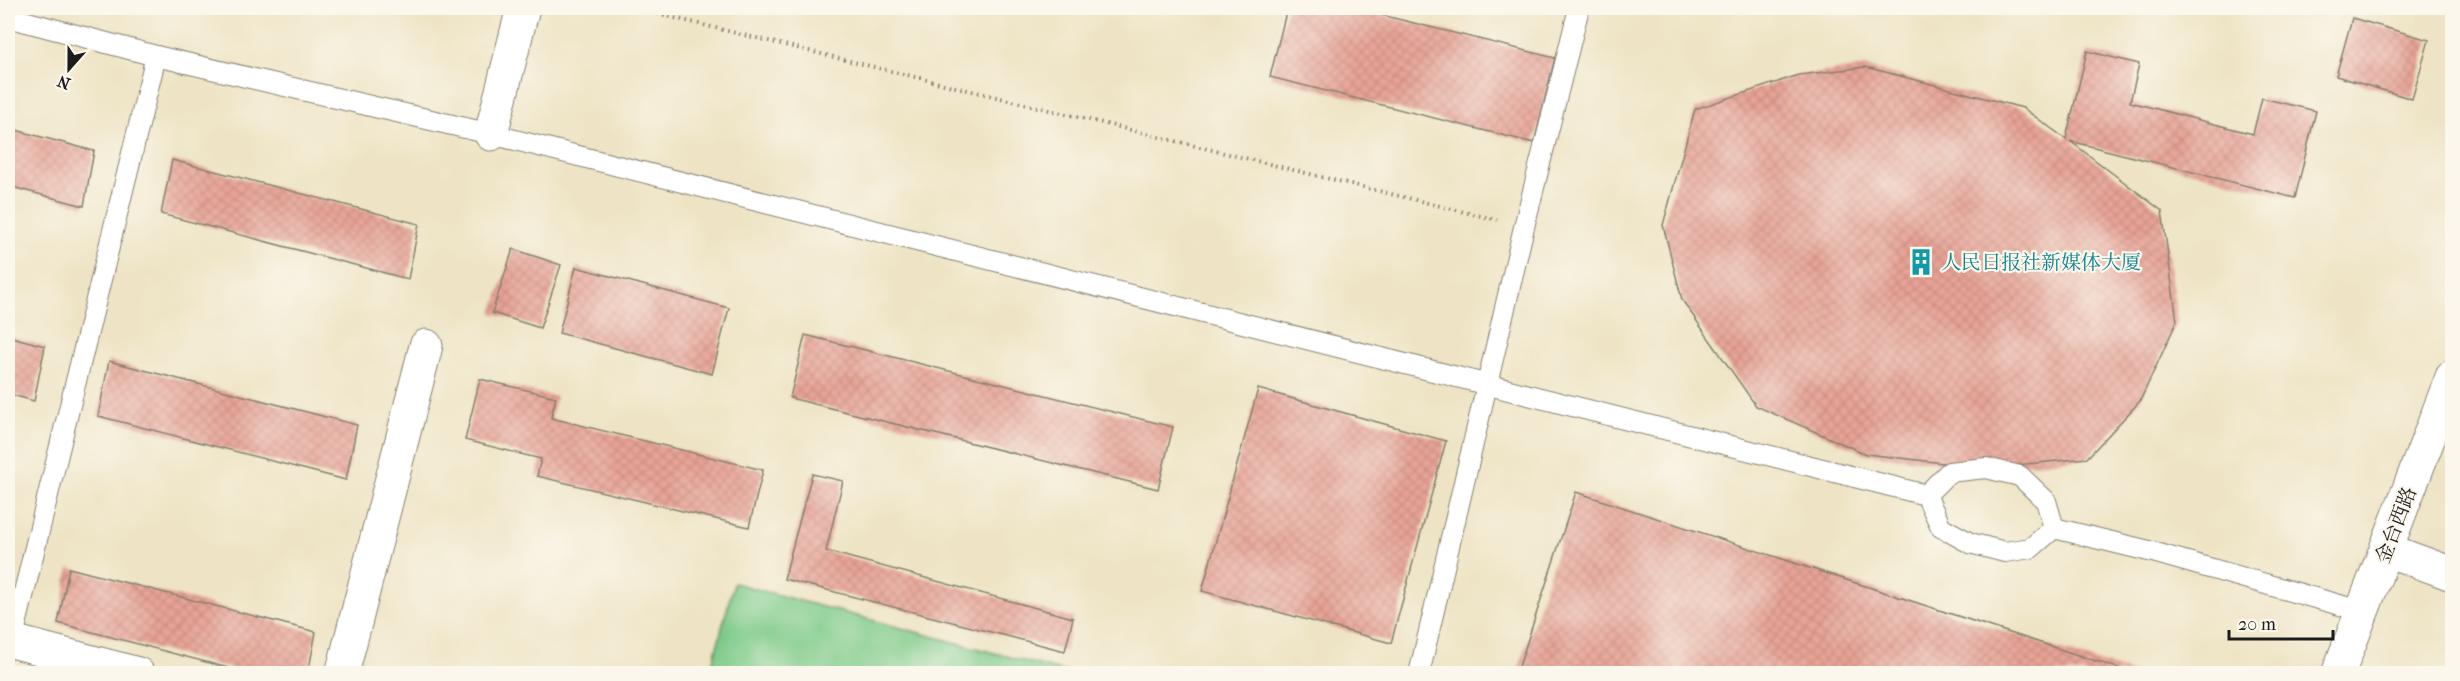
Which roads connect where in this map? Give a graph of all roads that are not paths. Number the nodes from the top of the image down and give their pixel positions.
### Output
1 (523, 8) edge
2 (1579, 8) edge
3 (8, 17) edge
4 (156, 56) junction
5 (491, 134) junction
6 (426, 346) dead end
7 (2452, 377) edge
8 (1489, 384) junction
9 (1926, 495) junction
10 (2054, 528) junction
11 (2386, 550) junction
12 (2452, 574) edge
13 (2361, 611) junction
14 (10, 640) edge
15 (138, 674) edge
16 (342, 674) edge
17 (1419, 674) edge
18 (2338, 674) edge

1 - 5 street
2 - 8 lane
3 - 4 lane
4 - 5 lane
4 - 14 lane
5 - 8 lane
6 - 16 street
7 - 11 street, 金台西路
8 - 9 lane
8 - 17 lane
9 - 10 lane
9 - 10 lane
10 - 13 lane
11 - 12 street
11 - 13 street, 金台西路
13 - 18 street, 金台西路
14 - 15 street

